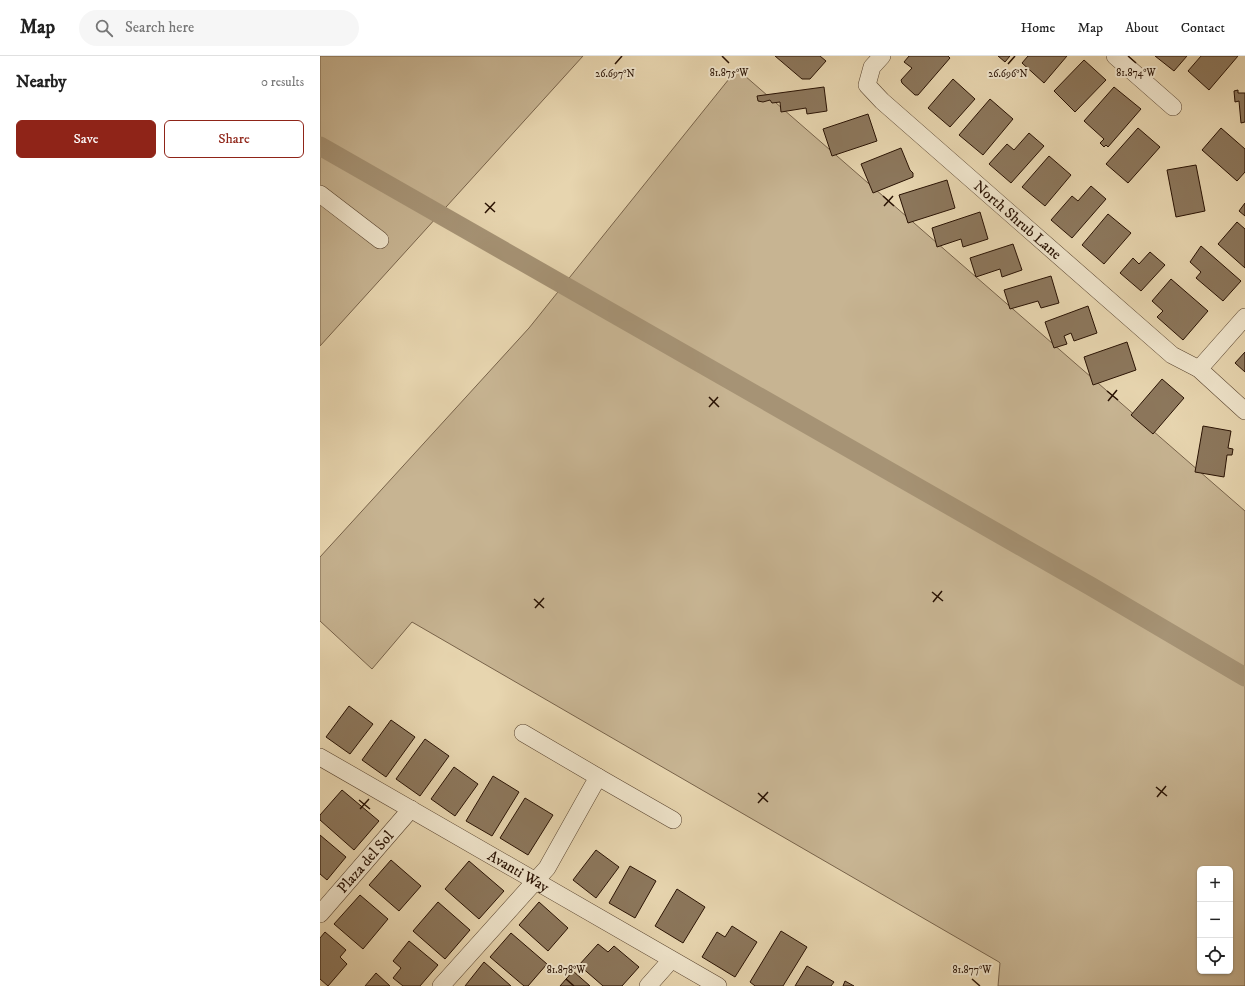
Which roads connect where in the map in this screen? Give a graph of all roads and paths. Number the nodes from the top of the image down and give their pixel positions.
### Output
1 (882, 56) edge
2 (1115, 56) edge
3 (1173, 107) dead end
4 (320, 194) edge
5 (380, 240) dead end
6 (1245, 317) edge
7 (1199, 369) junction
8 (1245, 411) edge
9 (522, 733) dead end
10 (320, 757) edge
11 (598, 777) junction
12 (411, 809) junction
13 (673, 820) dead end
14 (536, 882) junction
15 (320, 914) edge
16 (671, 960) junction
17 (441, 986) edge
18 (648, 986) edge
19 (718, 986) edge

1 - 7 street, North Shrub Lane
2 - 3 street
4 - 5 street
6 - 7 street
7 - 8 street
9 - 11 street
10 - 12 street, Avanti Way
11 - 13 street
11 - 14 street
12 - 14 street, Avanti Way
12 - 15 street, Plaza del Sol
14 - 16 street, Avanti Way
14 - 17 street
16 - 18 street
16 - 19 street, Avanti Way

